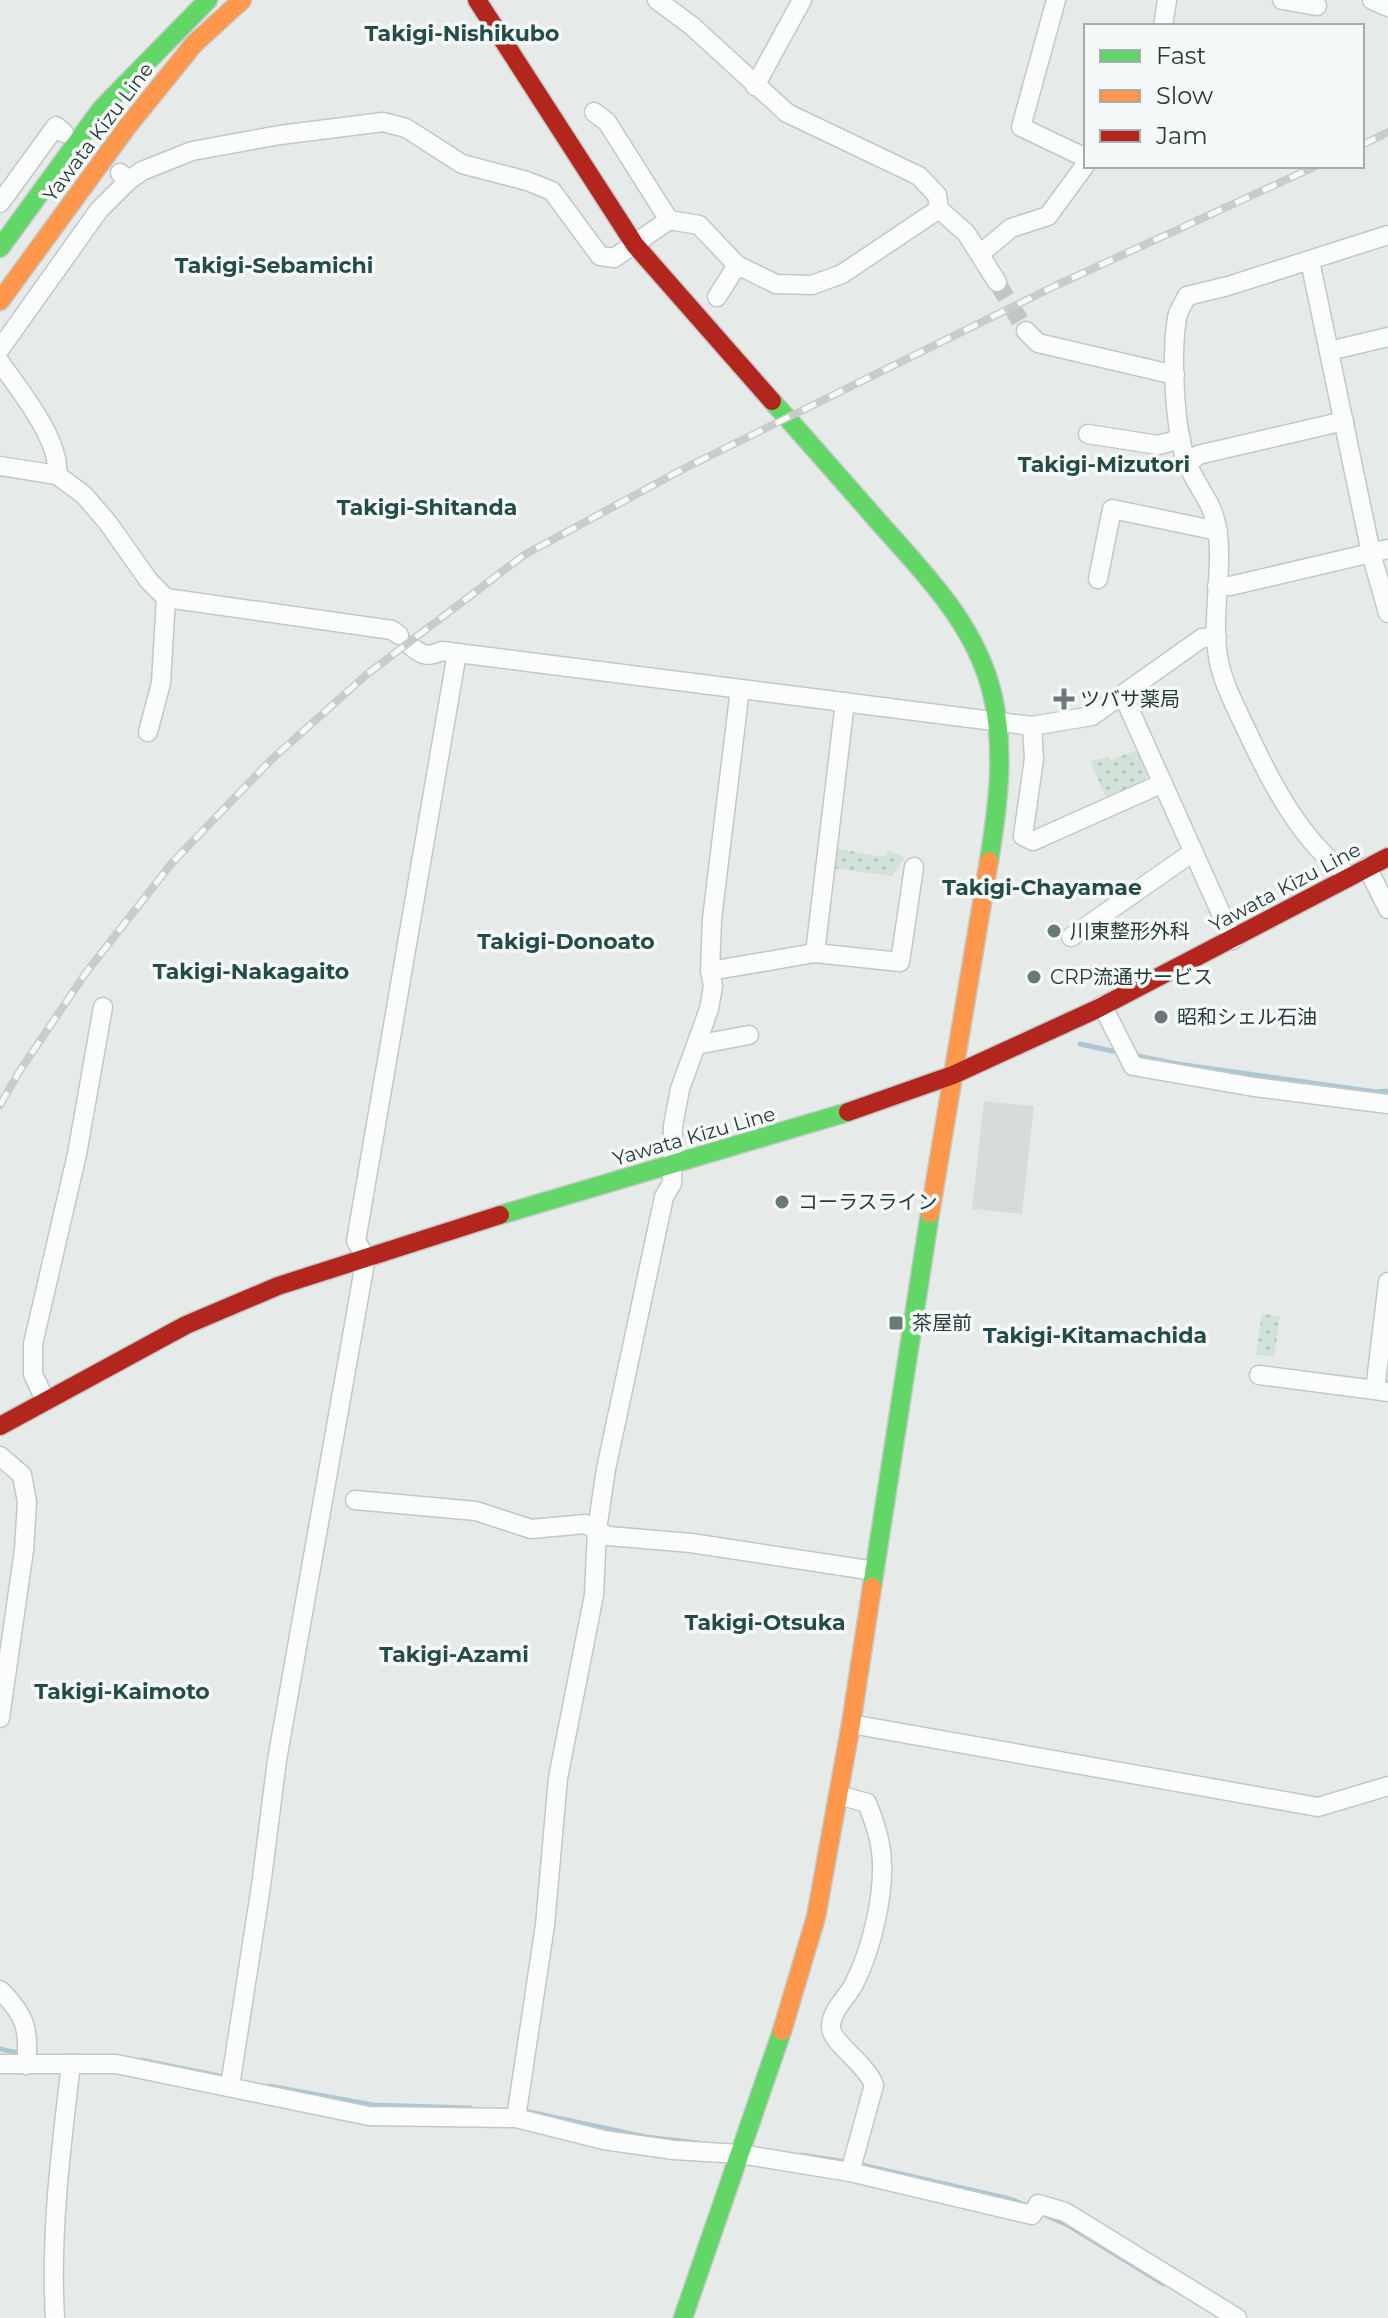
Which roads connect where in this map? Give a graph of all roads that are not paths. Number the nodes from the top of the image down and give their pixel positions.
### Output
1 (208, 0) edge
2 (242, 0) edge
3 (477, 0) edge
4 (657, 0) edge
5 (802, 0) edge
6 (1056, 0) edge
7 (1167, 0) edge
8 (1282, 0) edge
9 (1372, 0) edge
10 (1317, 3) edge
11 (1388, 7) edge
12 (1163, 24) edge
13 (1320, 24) edge
14 (755, 86) junction
15 (594, 112) dead end
16 (64, 133) dead end
17 (1084, 160) edge
18 (1084, 164) edge
19 (0, 203) edge
20 (939, 209) junction
21 (669, 220) junction
22 (1388, 235) edge
23 (635, 245) junction
24 (0, 248) edge
25 (980, 254) junction
26 (1310, 261) junction
27 (737, 265) junction
28 (997, 282) tunnel mouth
29 (717, 297) dead end
30 (0, 301) edge
31 (1026, 331) tunnel mouth
32 (1388, 337) edge
33 (0, 349) edge
34 (1329, 351) junction
35 (0, 362) edge
36 (1175, 375) junction
37 (1344, 421) junction
38 (1088, 434) dead end
39 (1181, 439) junction
40 (1188, 464) junction
41 (0, 466) edge
42 (57, 475) junction
43 (1218, 531) junction
44 (1379, 551) edge
45 (1098, 579) dead end
46 (1217, 586) junction
47 (166, 598) junction
48 (1388, 613) edge
49 (1217, 637) junction
50 (457, 653) junction
51 (740, 689) junction
52 (1123, 695) junction
53 (845, 702) junction
54 (999, 723) junction
55 (1032, 726) junction
56 (148, 732) dead end
57 (1163, 783) junction
58 (1193, 852) junction
59 (1388, 857) edge
60 (914, 867) dead end
61 (1367, 867) junction
62 (1350, 876) junction
63 (1388, 909) edge
64 (1071, 937) dead end
65 (1233, 940) junction
66 (815, 953) junction
67 (710, 971) junction
68 (1102, 1005) junction
69 (103, 1007) dead end
70 (739, 1043) dead end
71 (696, 1045) junction
72 (953, 1075) junction
73 (1388, 1104) edge
74 (673, 1165) junction
75 (366, 1257) junction
76 (1388, 1282) edge
77 (1259, 1375) dead end
78 (1382, 1391) edge
79 (45, 1400) junction
80 (0, 1426) edge
81 (0, 1456) edge
82 (355, 1500) dead end
83 (597, 1530) junction
84 (875, 1571) junction
85 (0, 1718) edge
86 (851, 1724) junction
87 (1388, 1786) edge
88 (839, 1795) junction
89 (0, 1990) edge
90 (27, 2058) junction
91 (0, 2064) edge
92 (71, 2064) junction
93 (231, 2080) junction
94 (517, 2112) junction
95 (740, 2154) junction
96 (852, 2165) junction
97 (55, 2318) edge
98 (683, 2318) edge
99 (1237, 2318) edge

1 - 24 street, Yawata Kizu Line
2 - 30 street, Yawata Kizu Line
3 - 23 street
4 - 14 street
5 - 14 street
6 - 17 street
7 - 12 street
8 - 10 street
9 - 11 street
10 - 13 street
14 - 20 street
15 - 21 street
16 - 19 street
18 - 25 street
20 - 25 street
20 - 27 street
21 - 23 street
21 - 27 street
22 - 26 street
23 - 33 street
23 - 54 street
25 - 28 street
26 - 34 street
26 - 36 street
27 - 29 street
31 - 36 street
32 - 34 street
34 - 37 street
35 - 42 street
36 - 39 street
37 - 40 street
37 - 44 street
38 - 39 street
39 - 40 street
40 - 43 street
41 - 42 street
42 - 47 street
43 - 45 street
43 - 46 street
44 - 46 street
44 - 48 street
46 - 49 street
47 - 50 street
47 - 56 street
49 - 52 street
49 - 62 street
50 - 51 street
50 - 75 street
51 - 53 street
51 - 67 street
52 - 55 street
52 - 57 street
53 - 54 street
53 - 66 street
54 - 55 street
54 - 72 street
55 - 57 street
57 - 58 street
58 - 64 street
58 - 65 street
59 - 61 street, Yawata Kizu Line
60 - 66 street
61 - 62 street, Yawata Kizu Line
61 - 63 street
62 - 65 street, Yawata Kizu Line
65 - 68 street, Yawata Kizu Line
66 - 67 street
67 - 71 street
68 - 72 street, Yawata Kizu Line
68 - 73 street
69 - 79 street
70 - 71 street
71 - 74 street
72 - 74 street, Yawata Kizu Line
72 - 84 street
74 - 75 street, Yawata Kizu Line
74 - 83 street
75 - 79 street, Yawata Kizu Line
75 - 93 street
76 - 78 street
77 - 78 street
79 - 80 street, Yawata Kizu Line
81 - 85 street
82 - 83 street
83 - 84 street
83 - 94 street
84 - 86 street
86 - 87 street
86 - 88 street
88 - 95 street
88 - 96 street
89 - 90 street
90 - 91 street
90 - 92 street
92 - 93 street
92 - 97 street
93 - 94 street
94 - 95 street
95 - 96 street
95 - 98 street
96 - 99 street

